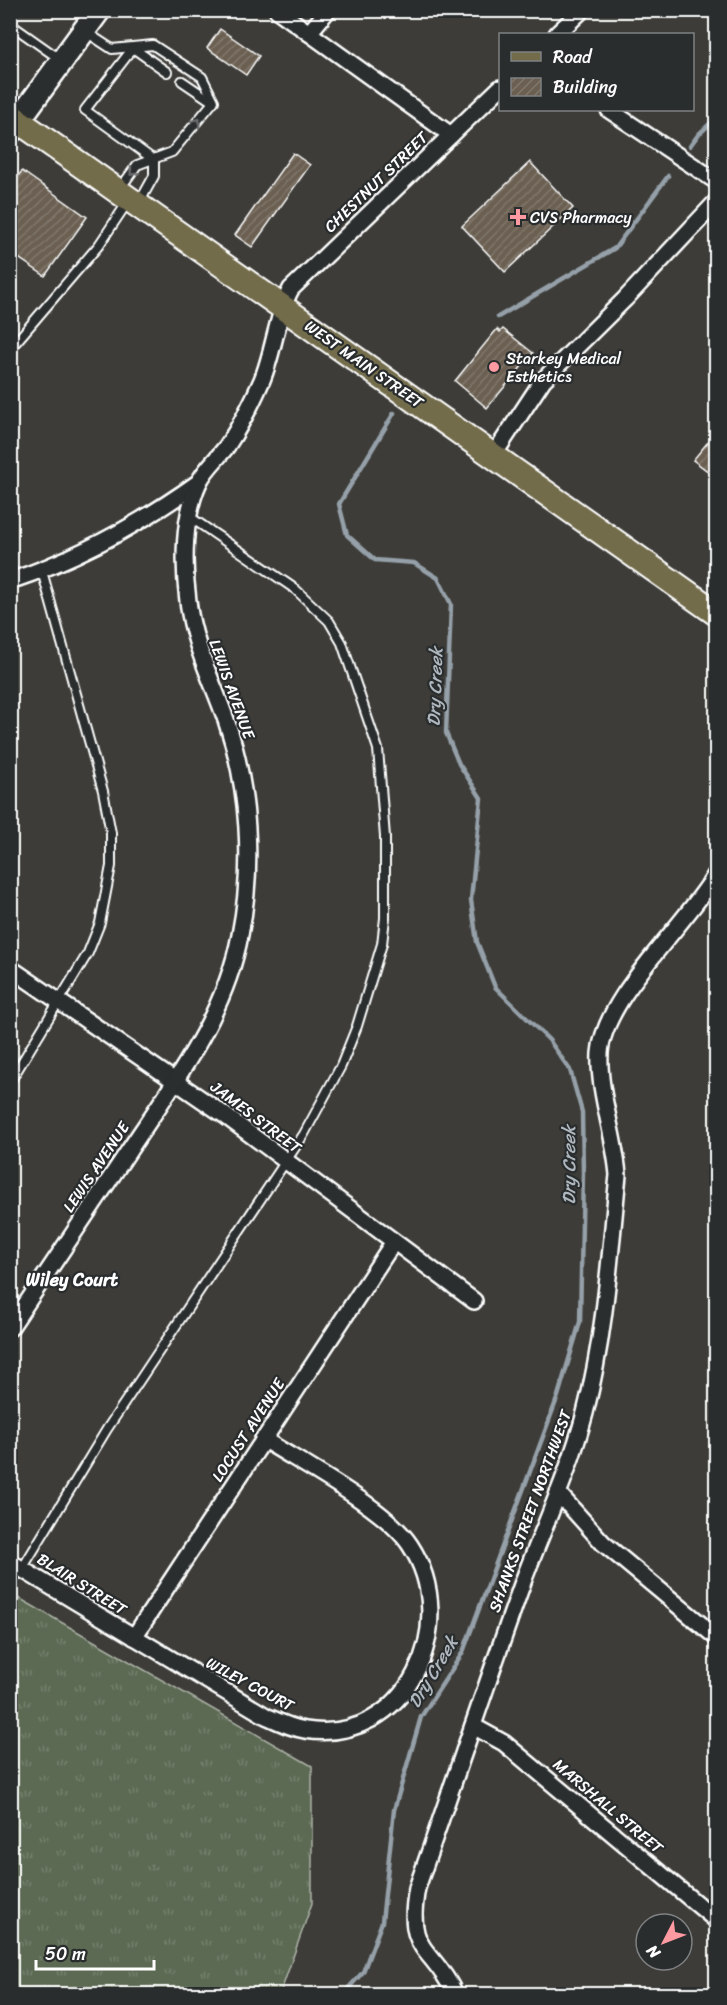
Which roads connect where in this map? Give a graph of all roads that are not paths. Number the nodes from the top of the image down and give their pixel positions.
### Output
1 (99, 10) edge
2 (277, 10) edge
3 (328, 10) edge
4 (582, 10) edge
5 (10, 24) edge
6 (84, 31) junction
7 (309, 33) junction
8 (558, 33) edge
9 (133, 48) junction
10 (63, 61) junction
11 (167, 72) dead end
12 (182, 81) dead end
13 (499, 90) edge
14 (213, 102) junction
15 (610, 111) edge
16 (13, 123) edge
17 (451, 135) junction
18 (154, 160) junction
19 (717, 182) edge
20 (129, 198) junction
21 (717, 202) edge
22 (282, 307) junction
23 (10, 349) edge
24 (493, 456) junction
25 (199, 482) junction
26 (190, 517) junction
27 (42, 571) junction
28 (10, 581) edge
29 (717, 613) edge
30 (717, 874) edge
31 (10, 968) edge
32 (61, 1002) junction
33 (176, 1080) junction
34 (10, 1082) edge
35 (286, 1161) junction
36 (393, 1243) junction
37 (474, 1301) dead end
38 (10, 1328) edge
39 (263, 1439) junction
40 (558, 1493) junction
41 (16, 1566) edge
42 (134, 1637) junction
43 (717, 1637) edge
44 (473, 1726) junction
45 (717, 1920) edge
46 (455, 1995) edge

1 - 6 street
2 - 7 street
3 - 7 street
4 - 8 street
5 - 10 lane
6 - 9 lane
6 - 10 street
7 - 17 street
9 - 11 lane
9 - 14 lane
9 - 18 lane
10 - 16 street
12 - 14 lane
13 - 17 street, CHESTNUT STREET
18 -> 14 lane
15 - 19 street
16 - 20 main road, WEST MAIN STREET
17 - 22 street, CHESTNUT STREET
18 - 20 lane
18 -> 20 lane
20 - 22 main road, WEST MAIN STREET
20 - 23 lane
21 - 24 street
22 - 24 main road, WEST MAIN STREET
22 - 25 street, LEWIS AVENUE
24 - 29 main road, WEST MAIN STREET
25 - 26 street, LEWIS AVENUE
25 - 27 street
26 - 33 street, LEWIS AVENUE
26 - 35 lane
27 - 28 street
27 - 32 lane
30 - 40 street, SHANKS STREET NORTHWEST
31 - 32 street, JAMES STREET
32 - 33 street, JAMES STREET
32 - 34 lane
33 - 35 street, JAMES STREET
33 - 38 street, LEWIS AVENUE
35 - 36 street, JAMES STREET
35 - 41 lane
36 - 37 street, JAMES STREET
36 - 39 street, LOCUST AVENUE
39 - 42 street, LOCUST AVENUE
39 - 42 street, WILEY COURT
40 - 43 street
40 - 44 street, SHANKS STREET NORTHWEST
41 - 42 street, BLAIR STREET
44 - 45 street, MARSHALL STREET
44 - 46 street, SHANKS STREET NORTHWEST

